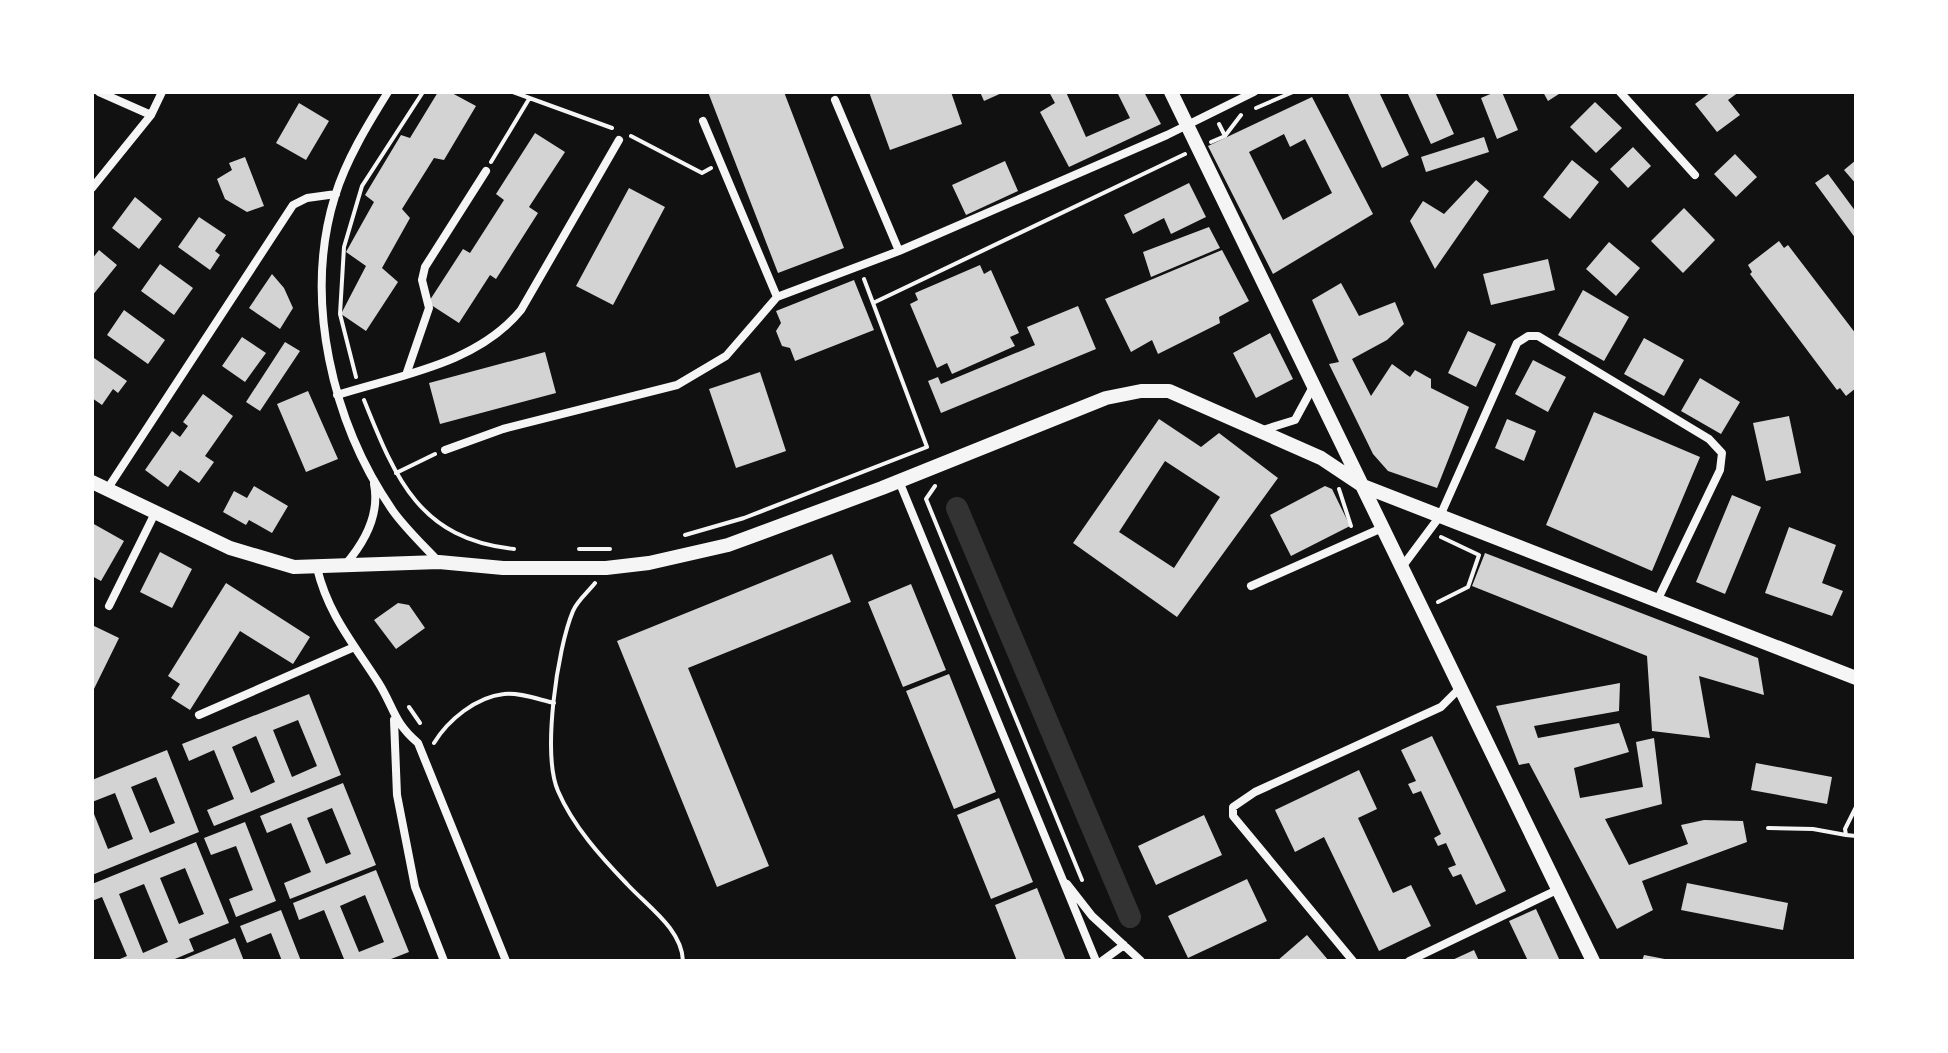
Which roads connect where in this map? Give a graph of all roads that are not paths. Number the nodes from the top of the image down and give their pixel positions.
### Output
1 (99, 92) edge
2 (162, 92) edge
3 (388, 92) edge
4 (1171, 92) edge
5 (1254, 92) edge
6 (1620, 92) edge
7 (835, 100) dead end
8 (151, 115) junction
9 (703, 121) dead end
10 (1187, 125) junction
11 (619, 140) dead end
12 (486, 171) road end
13 (1695, 175) dead end
14 (92, 188) edge
15 (336, 194) junction
16 (899, 251) junction
17 (777, 297) junction
18 (406, 375) junction
19 (1314, 385) junction
20 (337, 395) junction
21 (1261, 430) junction
22 (445, 450) road end
23 (373, 475) junction
24 (899, 481) junction
25 (92, 482) edge
26 (1363, 486) junction
27 (108, 488) junction
28 (92, 492) edge
29 (155, 513) junction
30 (1440, 516) junction
31 (1382, 528) junction
32 (439, 562) junction
33 (343, 567) junction
34 (1402, 567) junction
35 (317, 568) junction
36 (1251, 586) dead end
37 (1657, 602) junction
38 (109, 606) dead end
39 (352, 648) junction
40 (1856, 678) edge
41 (1460, 688) junction
42 (199, 715) dead end
43 (394, 719) junction
44 (1060, 876) junction
45 (1559, 889) junction
46 (1124, 945) junction
47 (444, 961) edge
48 (506, 961) edge
49 (1096, 961) edge
50 (1102, 961) edge
51 (1141, 961) edge
52 (1353, 961) edge
53 (1409, 961) edge
54 (1593, 961) edge

1 - 8 street
2 - 8 street
3 - 15 street
4 - 10 street
5 - 10 street
6 - 13 street
7 - 16 street
8 - 14 street
9 - 17 street
10 - 16 street
10 - 19 street
11 - 18 street
12 - 18 street
15 - 20 street
15 - 27 street
16 - 17 street
17 - 22 street
18 - 20 street
19 - 21 street
19 - 26 street
20 - 23 street
21 - 24 street
21 - 26 street
23 - 32 street
23 - 33 street
24 - 32 street
24 - 44 street
25 - 27 street
26 - 30 street
26 - 31 street
27 - 29 street
28 - 29 street
29 - 35 street
29 - 38 street
30 - 34 street
30 - 37 street
30 - 37 street
31 - 34 street
31 - 36 street
32 - 33 street
33 - 35 street
34 - 41 street
35 - 39 street
37 - 40 street
39 - 42 street
39 - 43 street
41 - 45 street
41 - 52 street
43 - 47 street
43 - 48 street
44 - 46 street
44 - 49 street
45 - 53 street
45 - 54 street
46 - 50 street
46 - 51 street

